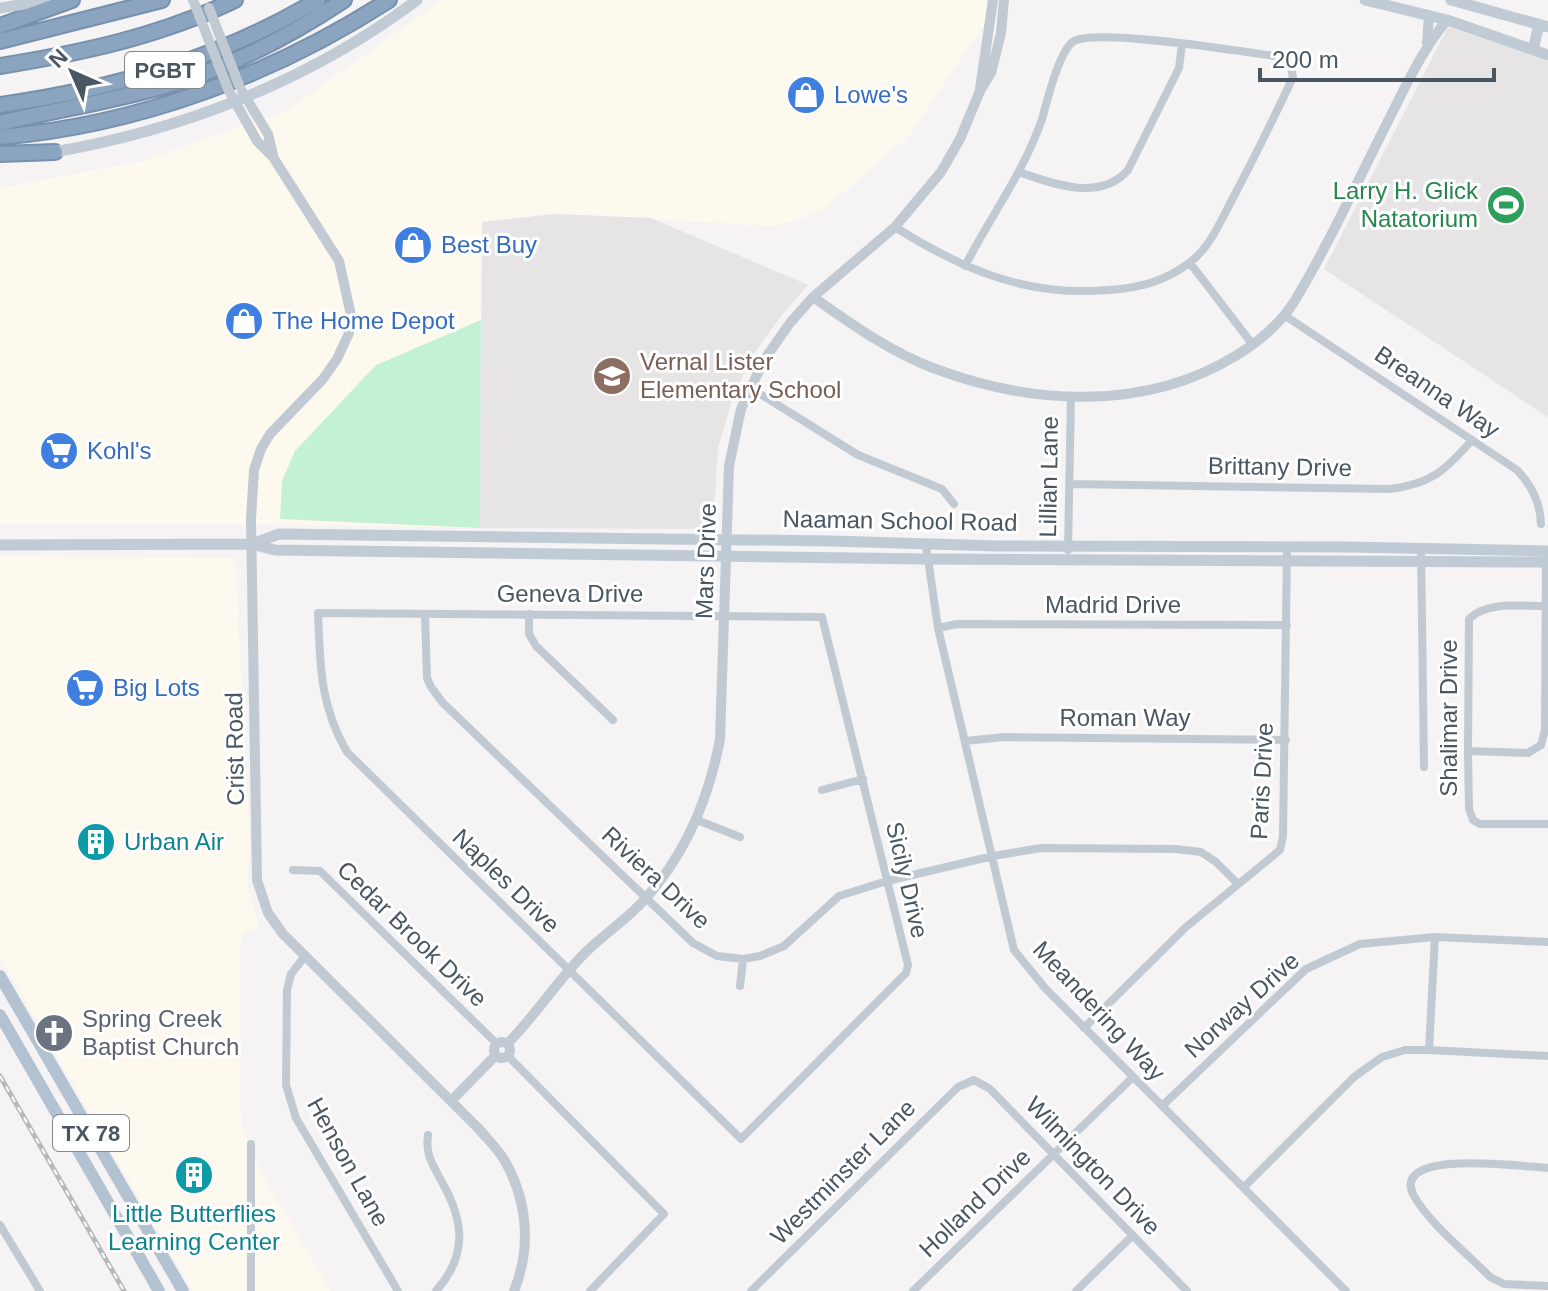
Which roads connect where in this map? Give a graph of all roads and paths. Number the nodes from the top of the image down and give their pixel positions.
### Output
1 (50, 0) edge
2 (72, 0) edge
3 (162, 0) edge
4 (193, 0) edge
5 (206, 0) edge
6 (235, 0) edge
7 (318, 0) edge
8 (344, 0) edge
9 (389, 0) edge
10 (417, 0) edge
11 (993, 0) edge
12 (1004, 0) edge
13 (1365, 0) edge
14 (1451, 0) edge
15 (1463, 2) edge
16 (0, 8) edge
17 (1429, 15) junction
18 (1447, 20) junction
19 (0, 26) edge
20 (1544, 26) edge
21 (0, 41) edge
22 (1182, 44) junction
23 (1426, 45) junction
24 (1533, 50) junction
25 (1548, 55) edge
26 (0, 66) edge
27 (234, 87) junction
28 (980, 91) junction
29 (246, 98) junction
30 (234, 103) junction
31 (0, 105) edge
32 (0, 123) edge
33 (0, 137) edge
34 (55, 152) junction
35 (0, 154) edge
36 (273, 157) junction
37 (0, 160) edge
38 (1019, 172) junction
39 (895, 227) junction
40 (1190, 263) junction
41 (965, 266) junction
42 (813, 297) junction
43 (1284, 315) junction
44 (1253, 345) junction
45 (749, 387) junction
46 (1071, 396) junction
47 (1472, 440) junction
48 (1069, 484) junction
49 (954, 504) dead end
50 (1544, 509) edge
51 (1541, 524) dead end
52 (725, 539) junction
53 (252, 544) junction
54 (0, 545) edge
55 (926, 545) junction
56 (1068, 545) junction
57 (1287, 548) junction
58 (1421, 548) junction
59 (725, 556) junction
60 (1547, 556) edge
61 (927, 559) junction
62 (1068, 559) junction
63 (1286, 561) junction
64 (1422, 561) junction
65 (1547, 606) edge
66 (318, 613) joint
67 (425, 614) junction
68 (529, 614) junction
69 (724, 615) junction
70 (822, 617) joint
71 (1287, 625) junction
72 (938, 628) junction
73 (613, 720) dead end
74 (1286, 740) junction
75 (965, 741) junction
76 (1468, 751) junction
77 (1424, 767) dead end
78 (863, 779) junction
79 (822, 790) dead end
80 (697, 820) junction
81 (1548, 824) edge
82 (740, 837) dead end
83 (993, 856) junction
84 (293, 870) dead end
85 (887, 881) junction
86 (1237, 883) junction
87 (646, 899) junction
88 (1435, 937) junction
89 (1548, 942) edge
90 (305, 956) junction
91 (743, 959) junction
92 (569, 970) junction
93 (0, 976) edge
94 (740, 986) dead end
95 (0, 1015) edge
96 (1084, 1028) junction
97 (502, 1049) junction
98 (1429, 1050) junction
99 (1548, 1056) edge
100 (1133, 1077) junction
101 (964, 1082) joint
102 (451, 1101) junction
103 (1162, 1106) junction
104 (76, 1107) junction
105 (59, 1117) junction
106 (428, 1135) dead end
107 (741, 1139) joint
108 (251, 1144) dead end
109 (1053, 1154) junction
110 (1548, 1168) edge
111 (1244, 1187) junction
112 (0, 1225) edge
113 (1132, 1236) junction
114 (1548, 1286) edge
115 (40, 1291) edge
116 (159, 1291) edge
117 (183, 1291) edge
118 (251, 1291) edge
119 (398, 1291) edge
120 (436, 1291) edge
121 (514, 1291) edge
122 (590, 1291) edge
123 (751, 1291) edge
124 (913, 1291) edge
125 (1076, 1291) edge
126 (1187, 1291) edge
127 (1346, 1291) edge

1 - 16 main road
2 - 19 highway
3 - 21 highway
4 - 27 street, Crist Road, bridge
5 - 27 street, Crist Road, bridge
6 - 26 highway, PGBT
7 - 31 highway, PGBT
8 - 32 highway
9 - 33 highway
10 - 29 main road
11 - 28 street, Mars Drive
12 - 28 street, Mars Drive
13 - 17 main road
14 - 15 main road
15 - 20 main road
17 - 18 main road
17 - 23 street
18 - 23 street
18 - 24 main road
20 - 24 main road
22 - 38 street
22 - 38 street
22 - 40 street
23 - 43 street
24 - 25 main road
27 - 29 street, Crist Road
27 - 30 street, Crist Road
28 - 39 street, Mars Drive
29 - 30 main road
29 - 36 street, Crist Road
30 - 34 main road
30 - 36 street, Crist Road
34 - 35 highway
34 - 37 main road
36 - 53 street, Crist Road
38 - 41 street
39 - 41 street
39 - 42 street, Mars Drive
40 - 41 street
40 - 44 street
42 - 45 street, Mars Drive
42 - 46 street
43 - 44 street
43 - 47 street, Breanna Way
44 - 46 street
45 - 49 street
45 - 52 street, Mars Drive
46 - 48 street, Lillian Lane
47 - 48 street, Brittany Drive
47 - 50 street, Breanna Way
48 - 56 street, Lillian Lane
50 - 51 street, Breanna Way
52 - 53 main road, Naaman School Road
52 - 55 main road, Naaman School Road
52 - 59 street, Mars Drive
53 - 54 main road, Naaman School Road
53 - 59 main road, Naaman School Road
53 - 90 street, Crist Road
55 - 56 main road, Naaman School Road
55 - 61 street, Meandering Way
56 - 57 main road, Naaman School Road
56 - 62 street, Lillian Lane
57 - 58 main road, Naaman School Road
57 - 63 street, Paris Drive
58 - 60 main road, Naaman School Road
58 - 64 street
59 - 61 main road, Naaman School Road
59 - 69 street, Mars Drive
60 - 64 main road, Naaman School Road
60 - 65 street
61 - 62 main road, Naaman School Road
61 - 72 street, Meandering Way
62 - 63 main road, Naaman School Road
63 - 64 main road, Naaman School Road
63 - 71 street, Paris Drive
64 - 77 street
65 - 76 street, Shalimar Drive
65 - 76 street
66 - 67 street, Geneva Drive
66 - 92 street, Naples Drive
67 - 68 street, Geneva Drive
67 - 87 street, Riviera Drive
68 - 69 street, Geneva Drive
68 - 73 street
69 - 70 street, Geneva Drive
69 - 80 street, Mars Drive
70 - 78 street, Sicily Drive
71 - 72 street, Madrid Drive
71 - 74 street, Paris Drive
72 - 75 street, Meandering Way
74 - 75 street, Roman Way
74 - 86 street, Paris Drive
75 - 83 street, Meandering Way
76 - 81 street, Shalimar Drive
78 - 79 street
78 - 85 street, Sicily Drive
80 - 82 street
80 - 87 street, Mars Drive
83 - 85 street
83 - 86 street
83 - 96 street, Meandering Way
84 - 97 street, Cedar Brook Drive
85 - 91 street
85 - 107 street, Sicily Drive
86 - 96 street, Paris Drive
87 - 91 street, Riviera Drive
87 - 92 street, Mars Drive
88 - 89 street, Norway Drive
88 - 98 street
88 - 103 street, Norway Drive
90 - 102 street, Crist Road
90 - 119 street, Henson Lane
91 - 94 street
92 - 97 street, Mars Drive
92 - 107 street, Naples Drive
93 - 104 main road, TX 78
95 - 105 main road, TX 78
96 - 100 street, Meandering Way
97 - 102 street, Mars Drive
97 - 122 street, Cedar Brook Drive
98 - 99 street
98 - 111 street
100 - 103 street, Meandering Way
100 - 109 street, Holland Drive
101 - 109 street, Wilmington Drive
101 - 123 street, Westminster Lane
102 - 121 street, Crist Road
103 - 111 street, Meandering Way
104 - 105 main road
104 - 117 main road, TX 78
105 - 116 main road, TX 78
106 - 120 street
108 - 118 street
109 - 113 street, Wilmington Drive
109 - 124 street, Holland Drive
110 - 114 street
111 - 127 street, Meandering Way
112 - 115 street
113 - 125 street
113 - 126 street, Wilmington Drive

